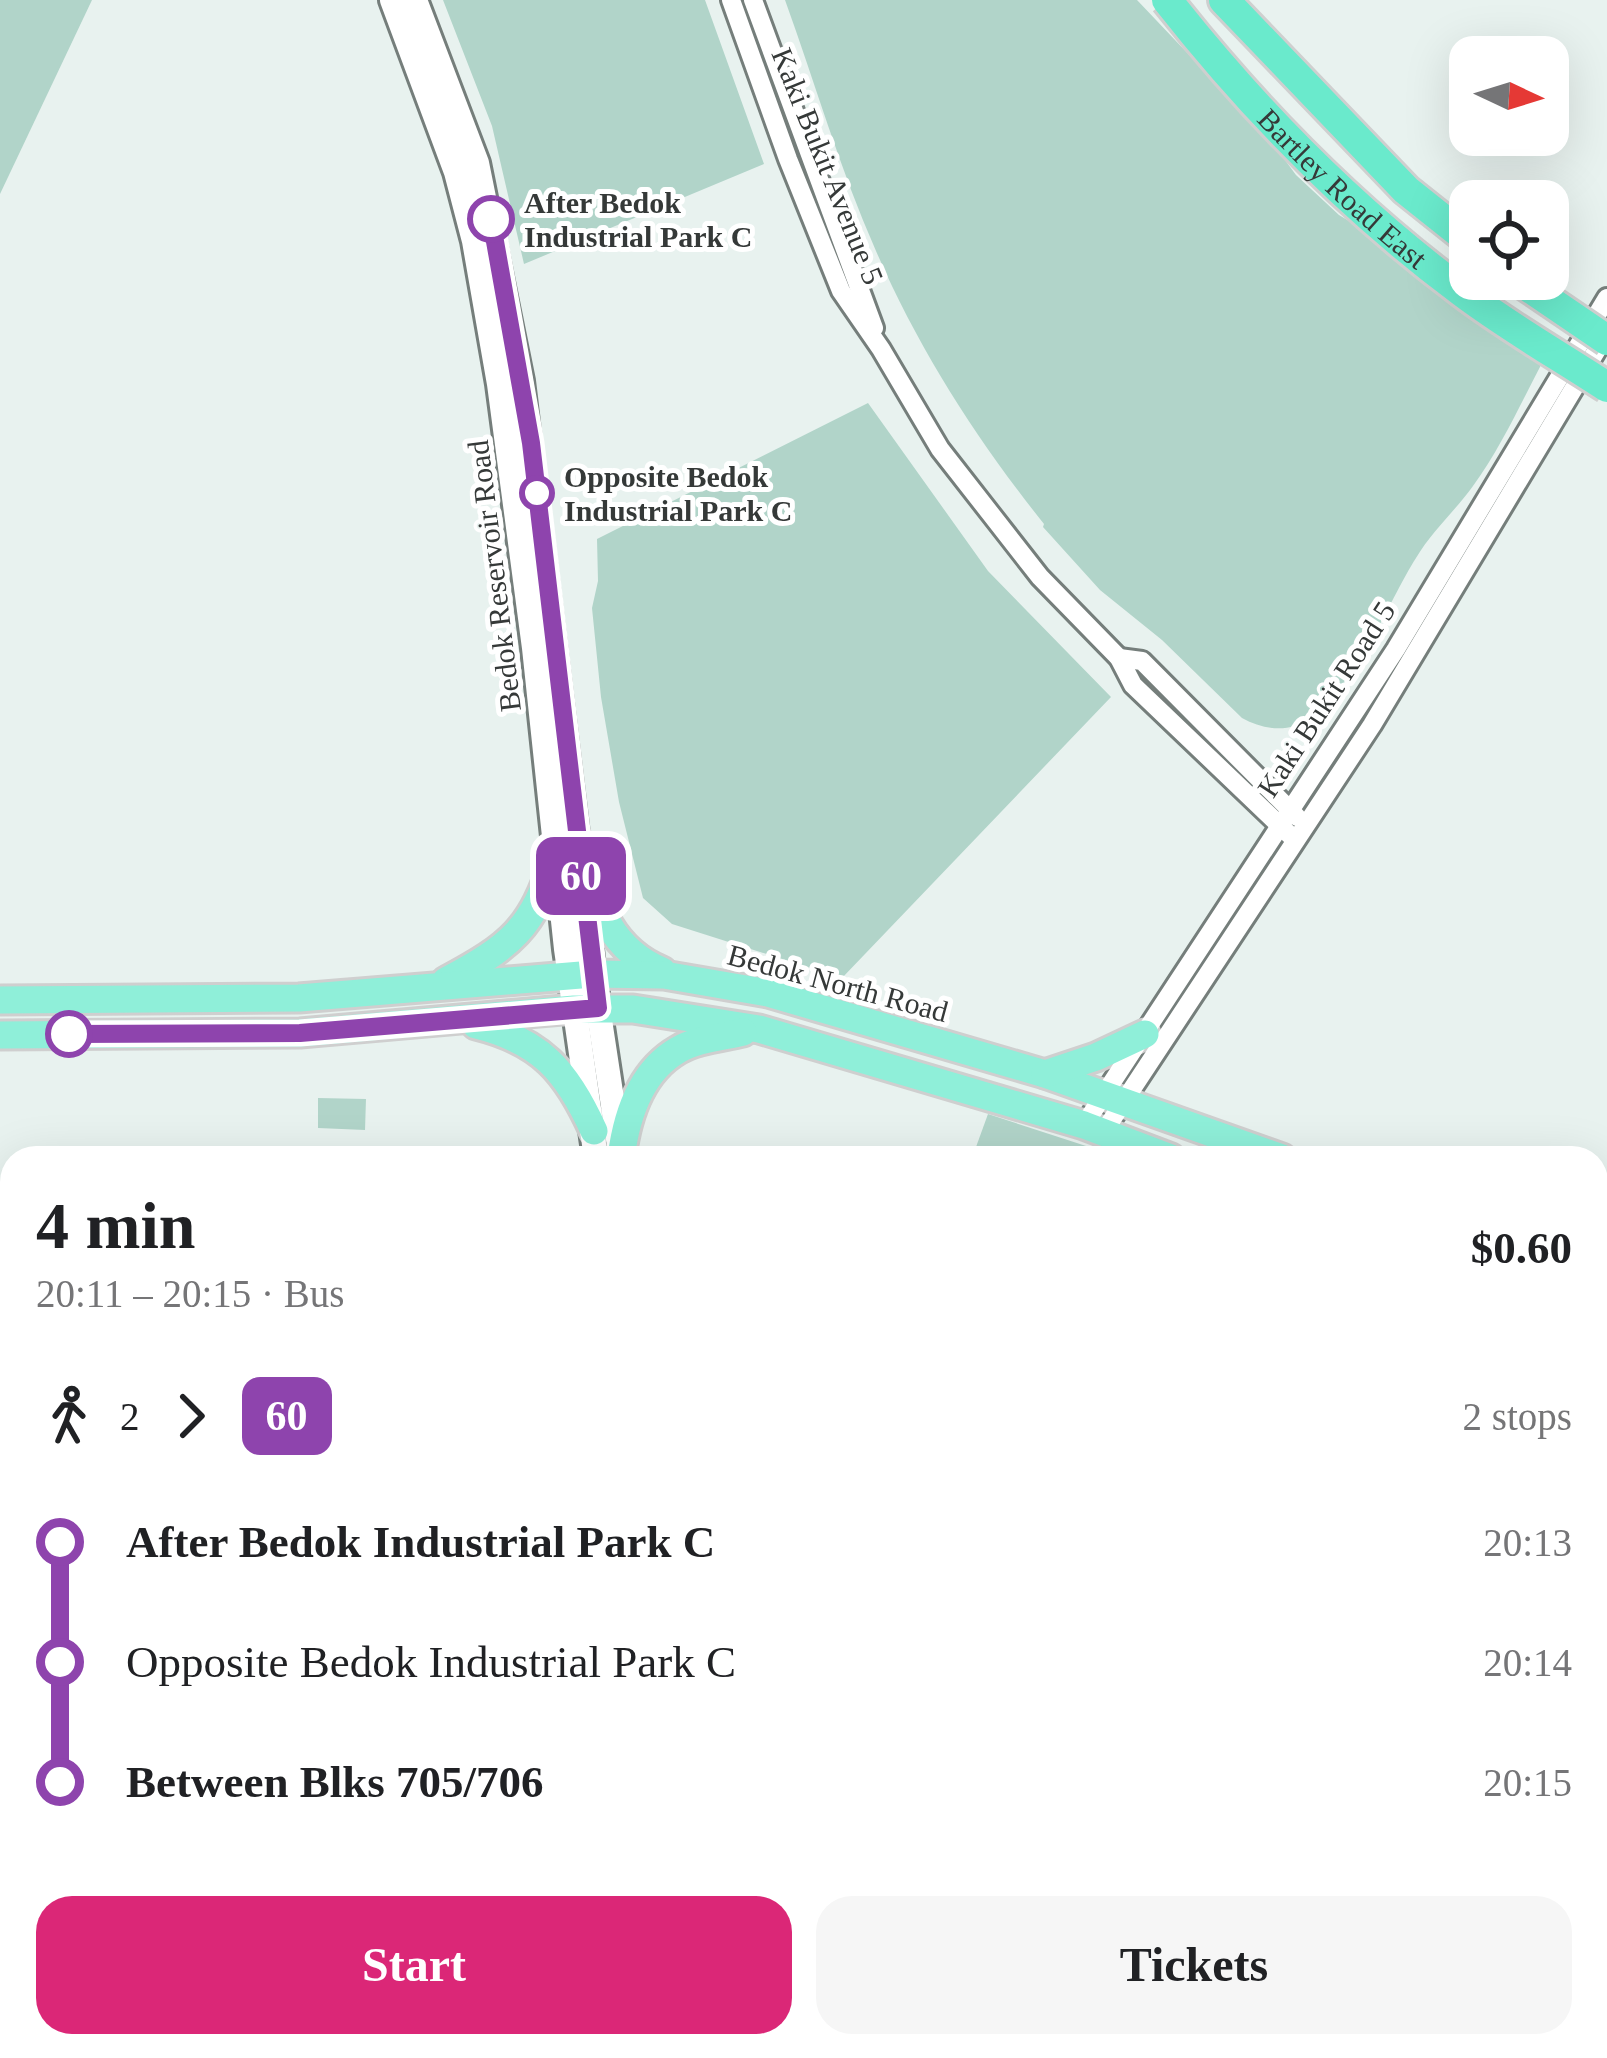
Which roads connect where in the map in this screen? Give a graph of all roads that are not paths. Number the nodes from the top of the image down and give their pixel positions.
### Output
1 (392, 0) edge
2 (415, 0) edge
3 (730, 0) edge
4 (753, 0) edge
5 (1167, 0) edge
6 (1224, 0) edge
7 (1449, 224) edge
8 (1607, 298) edge
9 (1550, 300) edge
10 (1607, 337) edge
11 (881, 349) junction
12 (1607, 387) edge
13 (1293, 826) junction
14 (576, 837) junction
15 (555, 857) junction
16 (581, 974) junction
17 (677, 977) junction
18 (437, 986) junction
19 (0, 1000) edge
20 (586, 1008) junction
21 (454, 1020) junction
22 (759, 1029) junction
23 (1145, 1034) junction
24 (0, 1035) edge
25 (1045, 1074) junction
26 (1114, 1096) junction
27 (1093, 1129) junction
28 (595, 1145) edge
29 (617, 1146) edge
30 (622, 1146) edge
31 (1139, 1146) edge
32 (1249, 1146) edge

1 - 15 main road, Bedok Reservoir Road
2 - 14 main road, Bedok Reservoir Road
3 - 11 street, Kaki Bukit Avenue 5
4 - 11 street, Kaki Bukit Avenue 5
5 - 12 highway, Bartley Road East, bridge
6 - 7 highway, Bartley Road East
8 - 13 street, Kaki Bukit Road 5
9 - 10 highway, bridge
10 - 13 street, Kaki Bukit Road 5
11 - 13 street, Kaki Bukit Avenue 5
13 - 23 street, Kaki Bukit Road 5
13 - 26 street, Kaki Bukit Road 5
14 - 16 main road, Bedok Reservoir Road
14 - 17 main road
15 - 16 main road, Bedok Reservoir Road
15 - 18 main road
16 - 17 main road, Bedok North Road
16 - 18 main road, Bedok North Road
16 - 20 main road, Bedok Reservoir Road
17 - 25 main road, Bedok North Road
18 - 19 main road, Bedok North Road
20 - 21 main road
20 - 22 main road
20 - 28 main road, Bedok Reservoir Road
20 - 29 main road, Bedok Reservoir Road
21 - 24 main road
21 - 28 main road
22 - 27 main road
22 - 30 main road
23 - 25 main road
23 - 26 street, Kaki Bukit Road 5
25 - 26 main road, Bedok North Road
26 - 27 street, Kaki Bukit Road 5
26 - 32 main road, Bedok North Road
27 - 31 main road

